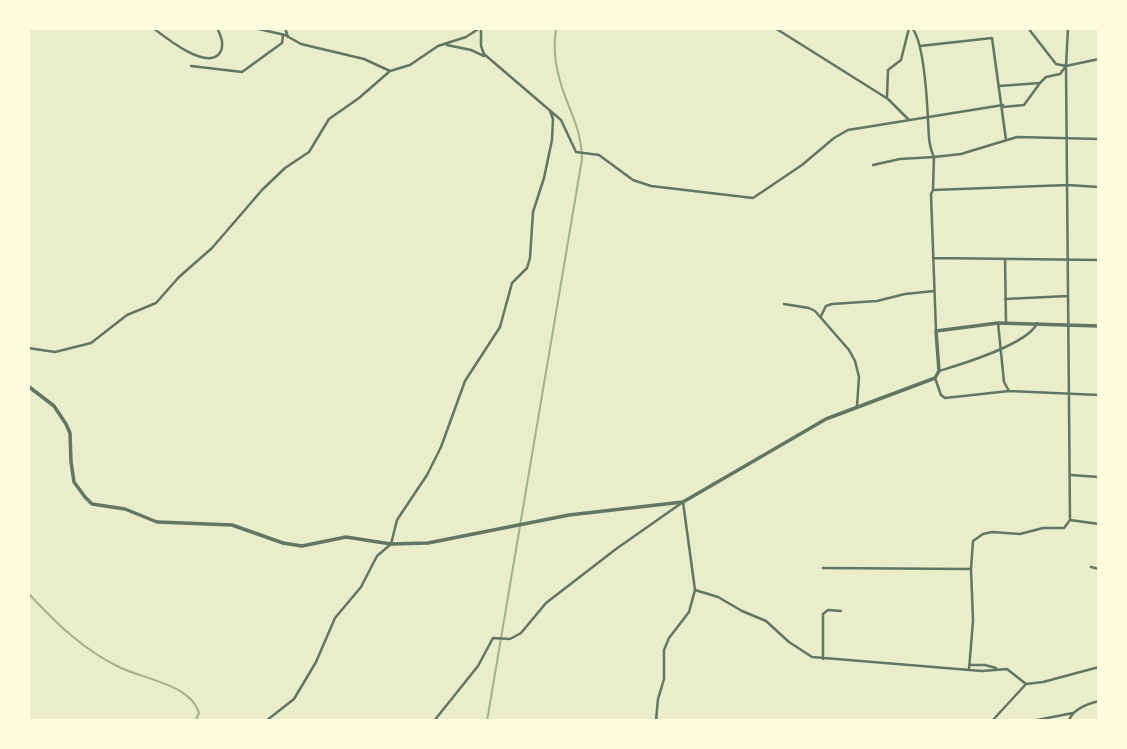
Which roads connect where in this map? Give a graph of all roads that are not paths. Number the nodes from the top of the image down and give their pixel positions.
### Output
1 (153, 28) edge
2 (217, 28) edge
3 (254, 28) edge
4 (285, 28) edge
5 (480, 28) edge
6 (775, 28) edge
7 (911, 28) edge
8 (1028, 28) edge
9 (1068, 28) edge
10 (283, 35) junction
11 (288, 37) junction
12 (444, 44) junction
13 (920, 46) junction
14 (487, 58) junction
15 (1099, 59) edge
16 (191, 66) dead end
17 (1066, 66) junction
18 (390, 71) junction
19 (1040, 83) junction
20 (999, 86) junction
21 (887, 98) junction
22 (1003, 106) junction
23 (550, 111) junction
24 (928, 116) junction
25 (909, 121) junction
26 (1068, 138) junction
27 (1099, 139) edge
28 (1006, 140) junction
29 (933, 157) junction
30 (873, 165) dead end
31 (1068, 185) junction
32 (1099, 187) edge
33 (932, 192) junction
34 (933, 258) junction
35 (1005, 258) junction
36 (1068, 259) junction
37 (1099, 260) edge
38 (934, 291) junction
39 (1068, 296) junction
40 (1005, 299) junction
41 (784, 304) dead end
42 (821, 316) junction
43 (998, 323) junction
44 (1006, 323) junction
45 (1037, 323) junction
46 (1067, 325) junction
47 (1099, 327) edge
48 (936, 331) junction
49 (28, 348) edge
50 (1001, 348) junction
51 (939, 371) junction
52 (934, 378) junction
53 (28, 386) edge
54 (1009, 391) junction
55 (1067, 394) junction
56 (1099, 395) edge
57 (857, 406) junction
58 (1071, 475) junction
59 (1099, 477) edge
60 (683, 502) junction
61 (1069, 520) junction
62 (1099, 524) edge
63 (390, 544) junction
64 (1091, 567) dead end
65 (823, 568) dead end
66 (971, 569) junction
67 (1099, 569) edge
68 (695, 590) junction
69 (841, 611) dead end
70 (823, 659) junction
71 (1099, 667) edge
72 (969, 668) junction
73 (999, 670) junction
74 (1026, 684) junction
75 (1099, 701) edge
76 (1073, 713) junction
77 (266, 721) edge
78 (434, 721) edge
79 (656, 721) edge
80 (992, 721) edge
81 (1032, 721) edge
82 (1069, 721) edge

1 - 2 street
3 - 10 street
4 - 11 street
5 - 12 street
5 - 14 street
6 - 21 street
7 - 13 street
7 - 21 street
8 - 17 street
9 - 17 street
10 - 11 street
10 - 16 street
11 - 18 street
12 - 14 street
12 - 18 street
13 - 20 street
13 - 24 street
14 - 23 street
15 - 17 street
17 - 19 street
17 - 26 street
18 - 49 street
19 - 20 street
19 - 22 street
20 - 22 street
21 - 25 street
22 - 24 street
22 - 28 street
23 - 25 street
23 - 63 street
24 - 25 street
24 - 29 street
26 - 27 street
26 - 28 street
26 - 31 street
28 - 29 street
29 - 30 street
29 - 33 street
31 - 32 street
31 - 33 street
31 - 36 street
33 - 34 street
34 - 35 street
34 - 38 street
35 - 36 street
35 - 40 street
36 - 37 street
36 - 39 street
38 - 42 street
38 - 48 street
39 - 40 street
39 - 46 street
40 - 44 street
41 - 42 street
42 - 57 street
43 - 44 street
43 - 48 street
43 - 50 street
44 - 45 street
45 - 46 street
45 - 50 street
46 - 47 street
46 - 55 street
48 - 51 street
50 - 51 street
50 - 54 street
51 - 52 street
52 - 54 street
52 - 57 street
53 - 63 street
54 - 55 street
55 - 56 street
55 - 58 street
57 - 60 street
58 - 59 street
58 - 61 street
60 - 63 street
60 - 68 street
60 - 78 street
61 - 62 street
61 - 66 street
63 - 77 street
64 - 67 street
65 - 66 street
66 - 72 street
68 - 70 street
68 - 79 street
69 - 70 street
70 - 72 street
71 - 74 street
72 - 73 street
72 - 73 street
73 - 74 street
74 - 80 street
75 - 76 street
76 - 81 street
76 - 82 street

